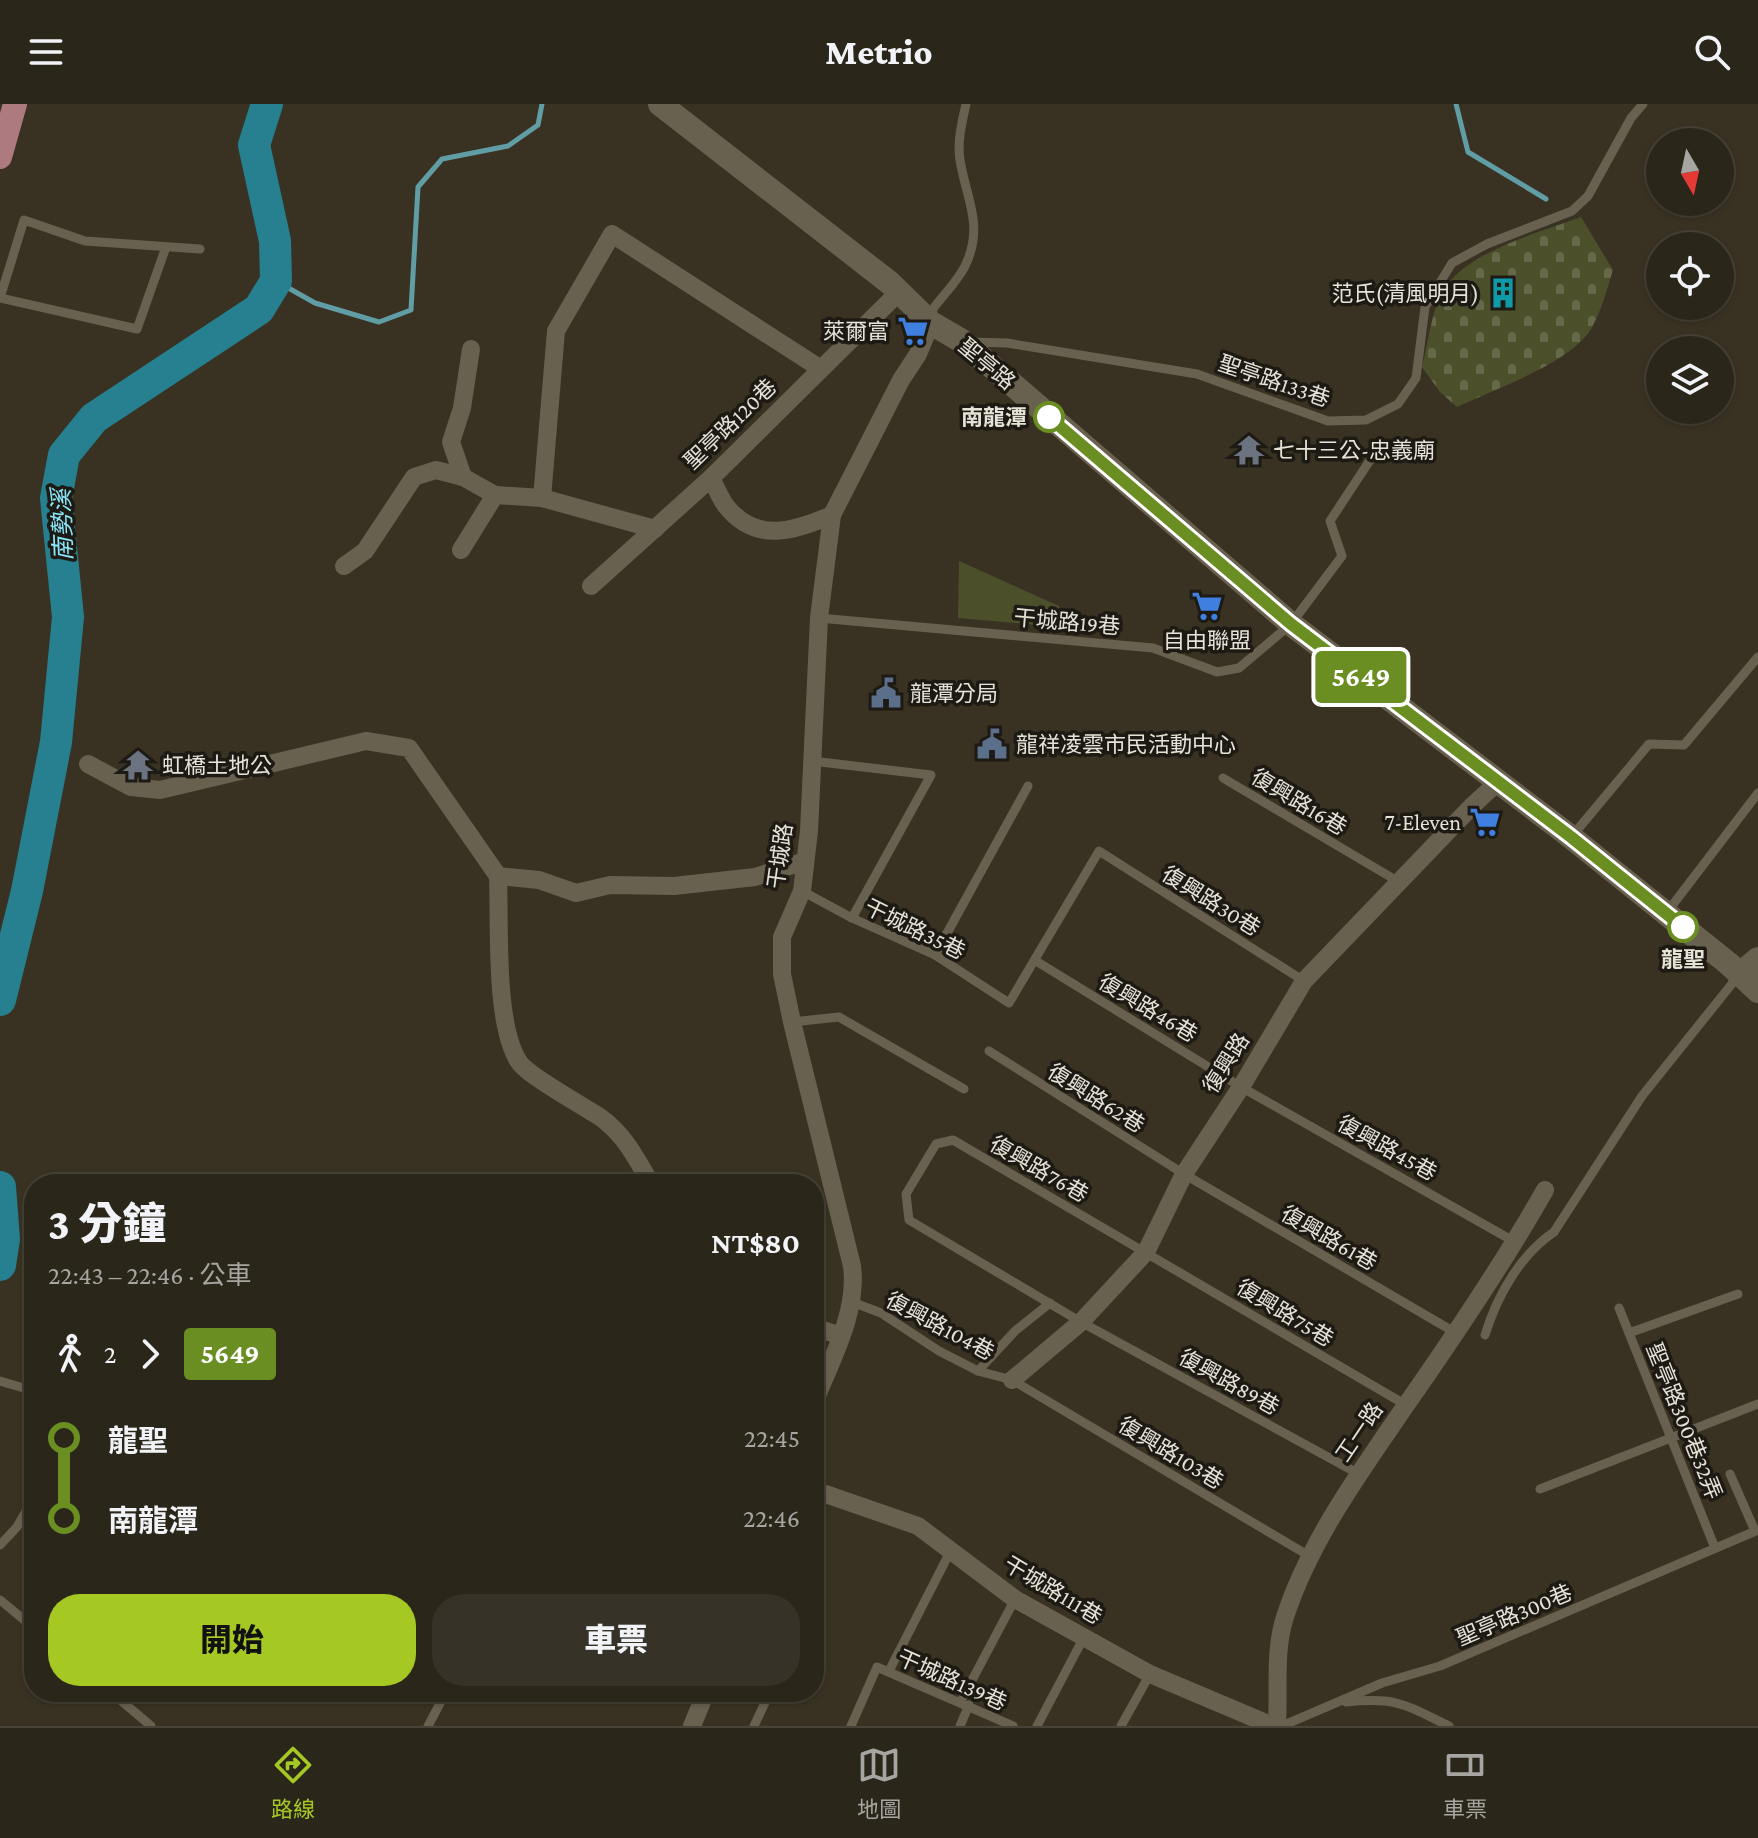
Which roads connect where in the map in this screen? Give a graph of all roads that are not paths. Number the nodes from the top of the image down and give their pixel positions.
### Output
1 (15, 104) edge
2 (660, 104) edge
3 (966, 104) edge
4 (1643, 104) edge
5 (0, 157) edge
6 (166, 247) junction
7 (200, 249) dead end
8 (899, 292) junction
9 (0, 298) edge
10 (931, 323) junction
11 (962, 341) junction
12 (471, 349) dead end
13 (821, 369) junction
14 (1380, 445) dead end
15 (463, 477) junction
16 (711, 478) junction
17 (495, 495) junction
18 (542, 498) junction
19 (832, 515) junction
20 (655, 529) junction
21 (461, 550) dead end
22 (344, 566) dead end
23 (591, 586) dead end
24 (819, 618) junction
25 (1291, 624) junction
26 (1758, 657) edge
27 (812, 761) junction
28 (88, 764) dead end
29 (1223, 778) dead end
30 (1498, 782) junction
31 (1028, 786) dead end
32 (1758, 793) edge
33 (1571, 837) junction
34 (805, 861) junction
35 (498, 876) junction
36 (1399, 882) junction
37 (802, 891) junction
38 (1666, 913) junction
39 (852, 918) junction
40 (935, 955) junction
41 (1758, 959) edge
42 (1036, 961) junction
43 (1739, 975) junction
44 (1304, 981) junction
45 (1758, 991) edge
46 (792, 1022) junction
47 (989, 1051) dead end
48 (1241, 1087) junction
49 (964, 1089) dead end
50 (920, 1166) joint
51 (645, 1174) edge
52 (1184, 1174) junction
53 (1545, 1190) dead end
54 (1515, 1242) junction
55 (1146, 1252) junction
56 (1738, 1294) dead end
57 (852, 1302) junction
58 (1050, 1303) junction
59 (1619, 1308) dead end
60 (1081, 1322) junction
61 (824, 1330) edge
62 (1456, 1333) junction
63 (1629, 1333) junction
64 (1485, 1335) dead end
65 (841, 1336) junction
66 (978, 1371) junction
67 (824, 1378) edge
68 (1012, 1380) junction
69 (1758, 1404) edge
70 (1406, 1406) junction
71 (1672, 1437) junction
72 (1359, 1474) junction
73 (1730, 1474) dead end
74 (1540, 1489) dead end
75 (824, 1493) edge
76 (24, 1515) edge
77 (1756, 1531) edge
78 (0, 1545) edge
79 (1715, 1548) junction
80 (950, 1552) junction
81 (1311, 1557) junction
82 (1015, 1599) junction
83 (0, 1600) edge
84 (24, 1620) edge
85 (1084, 1637) junction
86 (889, 1671) junction
87 (1150, 1674) junction
88 (123, 1702) edge
89 (441, 1702) edge
90 (702, 1702) edge
91 (765, 1702) edge
92 (965, 1703) junction
93 (1337, 1703) junction
94 (151, 1726) edge
95 (428, 1726) edge
96 (692, 1726) edge
97 (754, 1726) edge
98 (851, 1726) edge
99 (960, 1726) edge
100 (1013, 1726) edge
101 (1037, 1726) edge
102 (1121, 1726) edge
103 (1277, 1726) edge
104 (1449, 1726) edge

1 - 5 main road
2 - 8 street, 聖亭路
3 - 10 lane
4 - 11 lane, 聖亭路133巷
6 - 7 lane
6 - 9 lane
6 - 9 lane
8 - 10 street, 聖亭路
8 - 13 street, 聖亭路120巷
10 - 11 street, 聖亭路
10 - 19 street, 干城路
11 - 25 street, 聖亭路
12 - 15 street
13 - 16 street, 聖亭路120巷
13 - 18 street
14 - 25 lane, 干城路19巷
15 - 17 street
15 - 22 street
16 - 19 street
16 - 20 street, 聖亭路120巷
17 - 18 street
17 - 21 street
18 - 20 street
19 - 24 street, 干城路
20 - 23 street, 聖亭路120巷
24 - 25 lane, 干城路19巷
24 - 27 street, 干城路
25 - 30 street, 聖亭路
26 - 33 lane
27 - 34 street, 干城路
27 - 39 lane
28 - 35 street
29 - 36 lane, 復興路16巷
30 - 33 street, 聖亭路
30 - 36 street, 復興路
31 - 40 lane
32 - 38 lane
33 - 38 street, 聖亭路
34 - 35 street
34 - 37 street, 干城路
35 - 51 street
36 - 44 street, 復興路
37 - 39 lane, 干城路35巷
37 - 46 street, 干城路
38 - 43 street, 聖亭路
39 - 40 lane, 干城路35巷
40 - 42 lane, 干城路35巷
41 - 43 street
42 - 44 lane, 復興路30巷
42 - 48 lane, 復興路46巷
43 - 45 street, 聖亭路
43 - 64 lane
44 - 48 street, 復興路
46 - 49 lane
46 - 57 street, 干城路
47 - 52 lane, 復興路62巷
48 - 52 street, 復興路
48 - 54 lane, 復興路45巷
50 - 55 lane, 復興路76巷
50 - 58 lane, 復興路89巷
52 - 55 street, 復興路
52 - 62 lane, 復興路61巷
53 - 54 street, 工一路
54 - 62 street, 工一路
55 - 60 street, 復興路
55 - 70 lane, 復興路75巷
56 - 63 lane
57 - 65 street, 干城路
57 - 66 lane, 復興路104巷
58 - 60 lane, 復興路89巷
58 - 66 lane
59 - 63 lane, 聖亭路300巷32弄
60 - 68 street, 復興路
60 - 72 lane, 復興路89巷
61 - 65 street
62 - 70 street, 工一路
63 - 71 lane, 聖亭路300巷32弄
65 - 67 street, 干城路
66 - 68 lane, 復興路104巷
68 - 81 lane, 復興路103巷
69 - 71 lane
70 - 72 street, 工一路
71 - 74 lane
71 - 79 lane, 聖亭路300巷32弄
72 - 81 street, 工一路
73 - 77 lane
75 - 80 street, 干城路111巷
76 - 78 lane
77 - 79 lane, 聖亭路300巷
79 - 93 lane, 聖亭路300巷
80 - 82 street, 干城路111巷
80 - 86 lane
81 - 103 street, 工一路
82 - 85 street, 干城路111巷
82 - 92 lane
83 - 84 lane
85 - 87 street, 干城路111巷
85 - 101 lane
86 - 92 lane, 干城路139巷
86 - 98 lane, 干城路139巷
87 - 102 lane
87 - 103 street, 干城路111巷
88 - 94 lane
89 - 95 lane
90 - 96 street
91 - 97 lane
92 - 99 lane
92 - 100 lane, 干城路139巷
93 - 103 lane, 聖亭路300巷
93 - 104 lane

